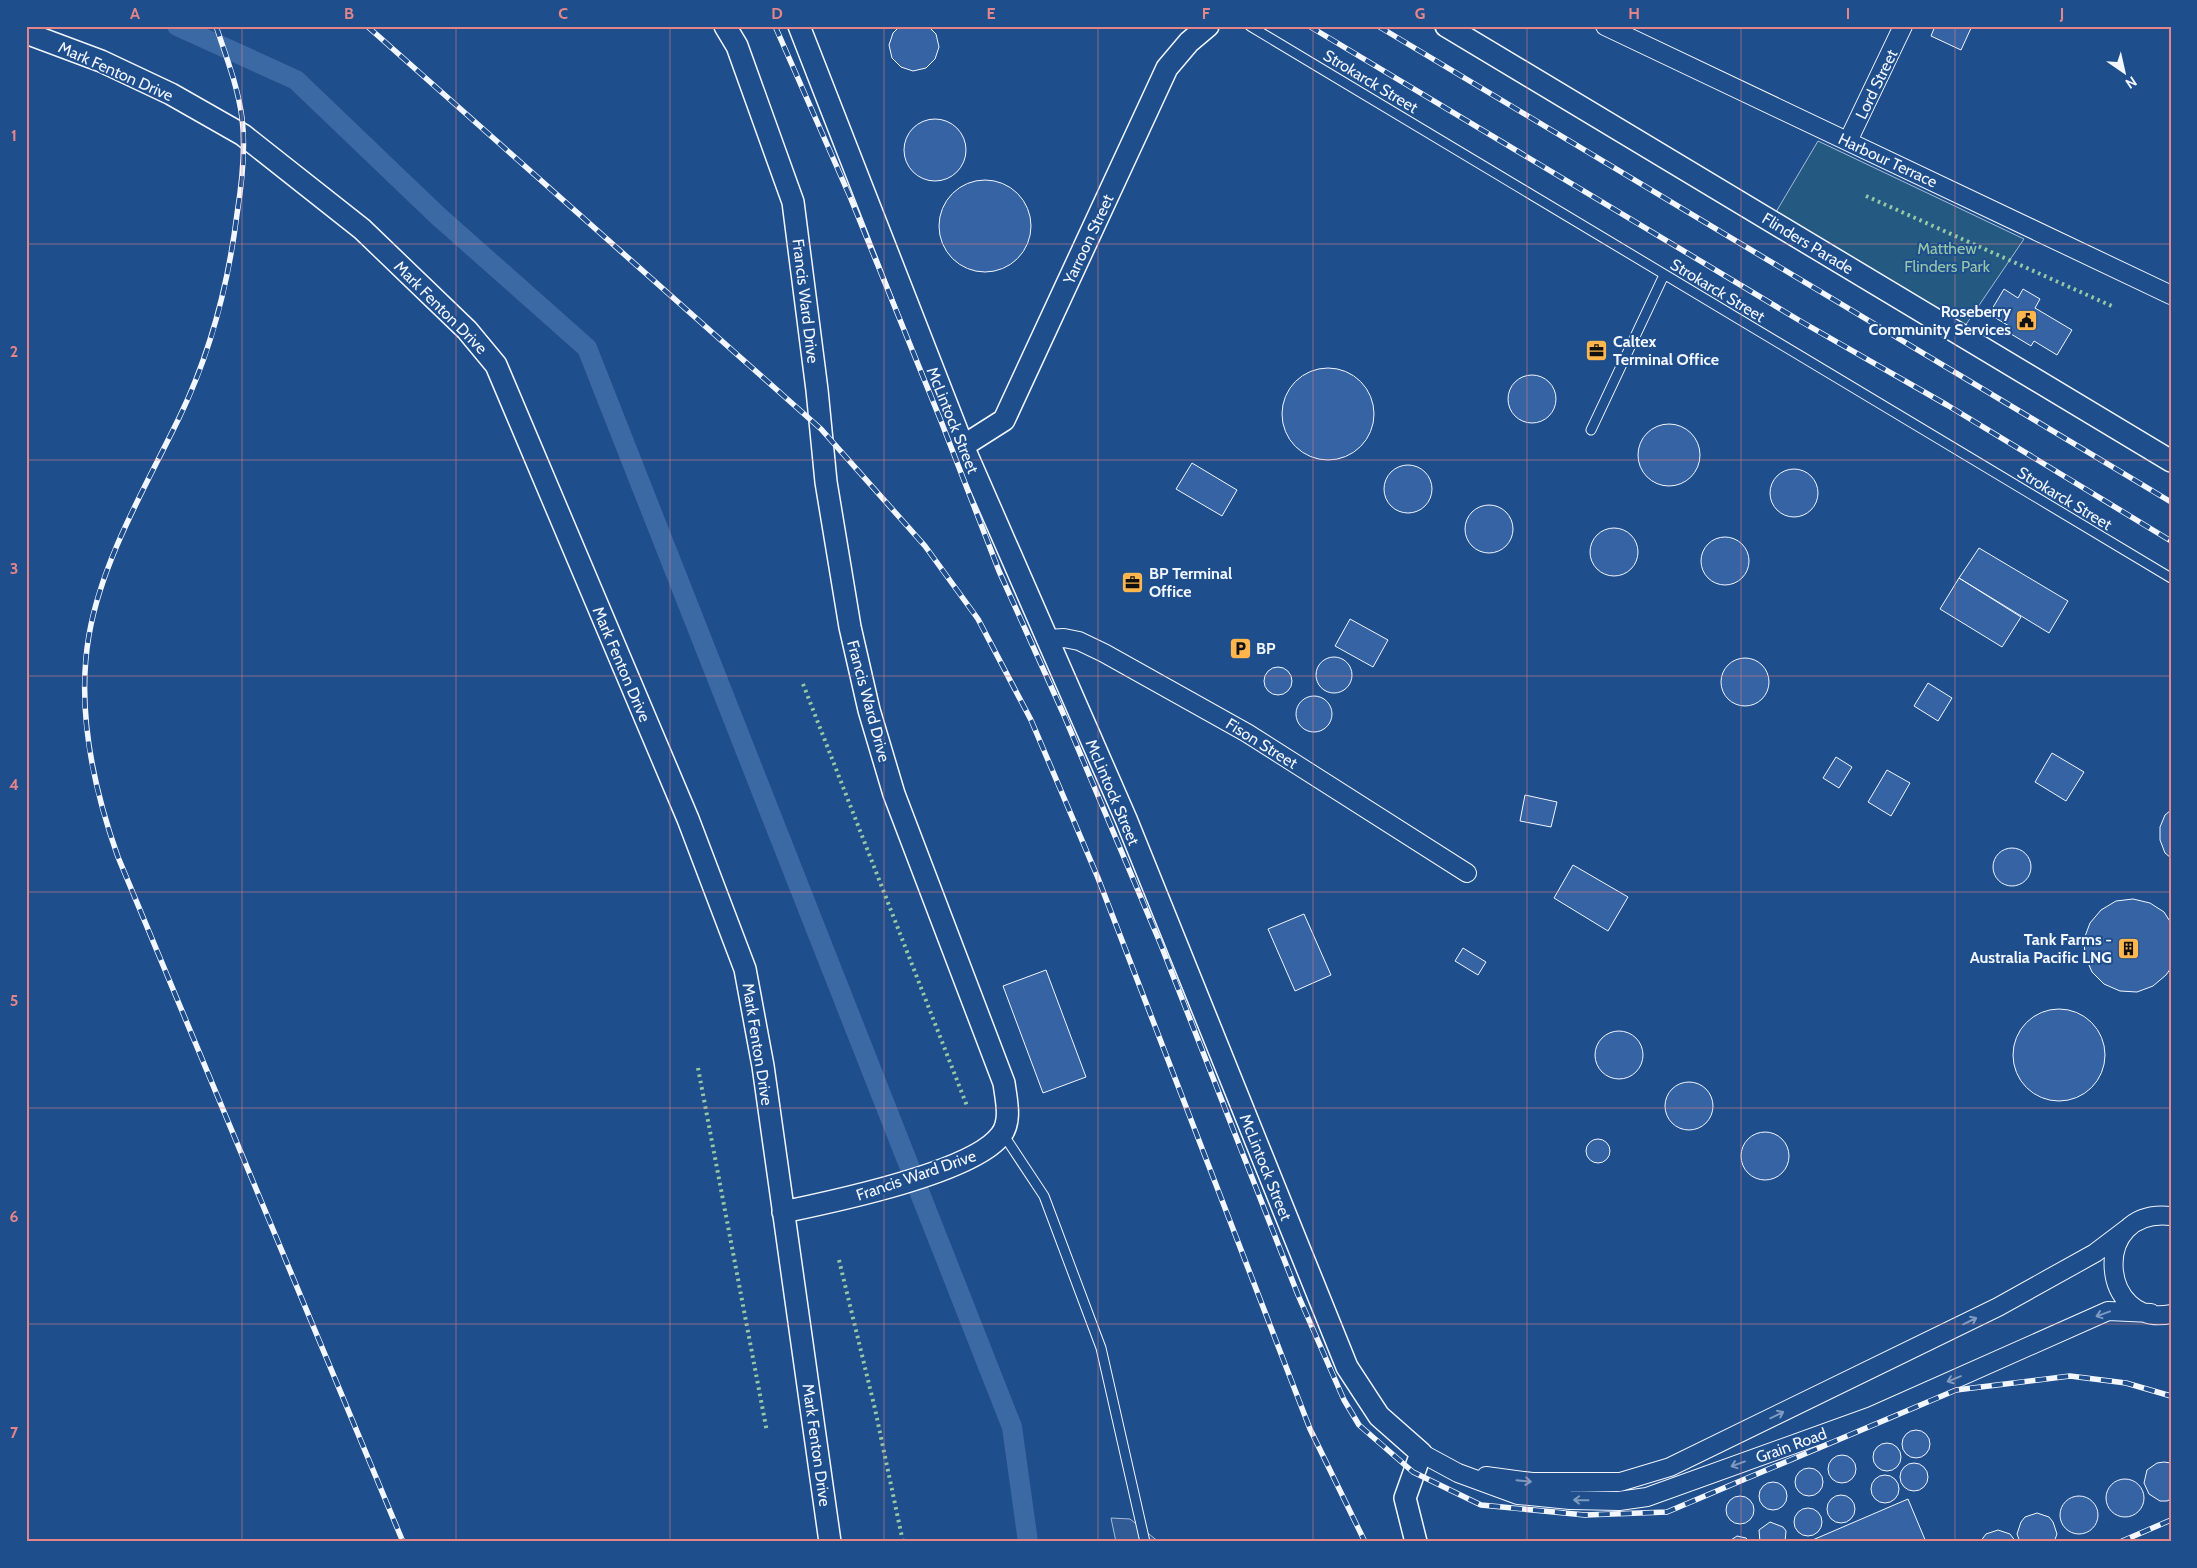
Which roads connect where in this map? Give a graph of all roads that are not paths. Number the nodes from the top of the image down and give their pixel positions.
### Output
1 (725, 26) edge
2 (799, 26) edge
3 (1208, 26) edge
4 (1250, 26) edge
5 (1446, 26) edge
6 (1604, 26) edge
7 (1903, 26) edge
8 (26, 33) edge
9 (1848, 141) junction
10 (1664, 275) junction
11 (2171, 295) edge
12 (1591, 430) dead end
13 (963, 446) junction
14 (2171, 460) edge
15 (2171, 578) edge
16 (1046, 639) junction
17 (1467, 873) dead end
18 (1003, 1134) junction
19 (783, 1212) junction
20 (2171, 1216) edge
21 (2128, 1228) junction
22 (2151, 1314) junction
23 (2171, 1314) edge
24 (1421, 1453) junction
25 (1458, 1473) junction
26 (830, 1542) edge
27 (1144, 1542) edge
28 (1416, 1542) edge

1 - 18 street, Francis Ward Drive
2 - 13 street, McLintock Street
3 - 13 street, Yarroon Street
4 - 10 lane, Strokarck Street
5 - 14 street, Flinders Parade
6 - 9 street, Harbour Terrace
7 - 9 street, Lord Street
8 - 19 street, Mark Fenton Drive
9 - 11 street, Harbour Terrace
10 - 12 lane
10 - 15 lane, Strokarck Street
13 - 16 street, McLintock Street
16 - 17 street, Fison Street
16 - 24 street, McLintock Street
18 - 19 street, Francis Ward Drive
18 - 27 lane
19 - 26 street, Mark Fenton Drive
20 - 21 street
21 - 22 street
25 -> 21 street
22 - 23 street, Grain Road
22 -> 25 street, Grain Road
24 - 25 street, Grain Road
24 - 28 street

